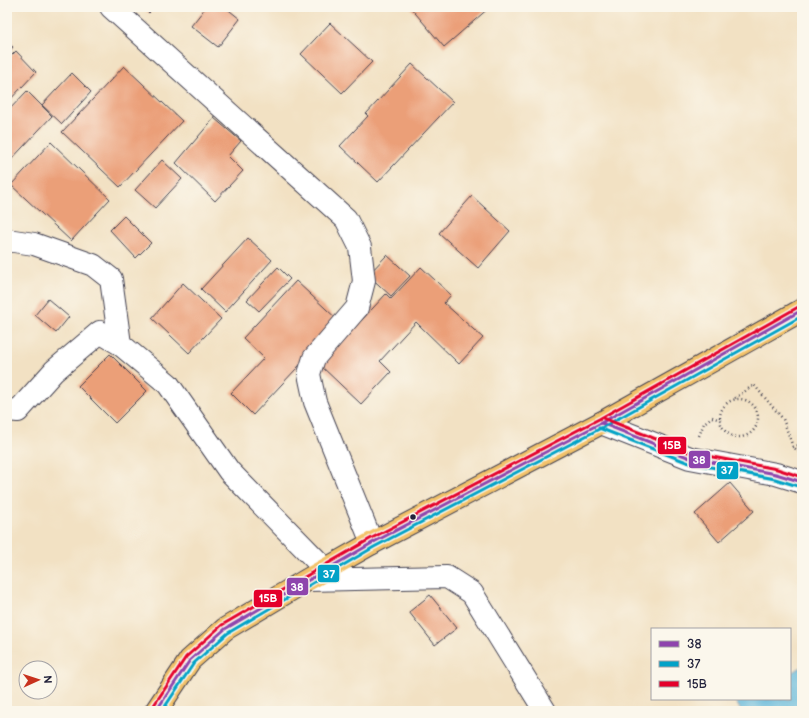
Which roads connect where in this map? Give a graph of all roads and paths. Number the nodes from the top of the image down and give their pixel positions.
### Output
1 (111, 7) edge
2 (7, 240) edge
3 (802, 310) edge
4 (120, 344) junction
5 (734, 399) junction
6 (7, 410) edge
7 (720, 420) junction
8 (601, 423) junction
9 (802, 444) edge
10 (793, 447) junction
11 (802, 454) edge
12 (690, 458) junction
13 (802, 482) edge
14 (372, 543) junction
15 (316, 574) junction
16 (156, 711) edge
17 (545, 711) edge

1 - 14 street
2 - 4 street
3 - 8 main road
4 - 6 street
4 - 15 street
5 - 7 path
5 - 7 path
5 - 10 path
7 - 12 path
8 - 12 street
8 - 14 main road
9 - 10 path
10 - 11 path
12 - 13 street
14 - 15 main road
15 - 16 main road
15 - 17 street

